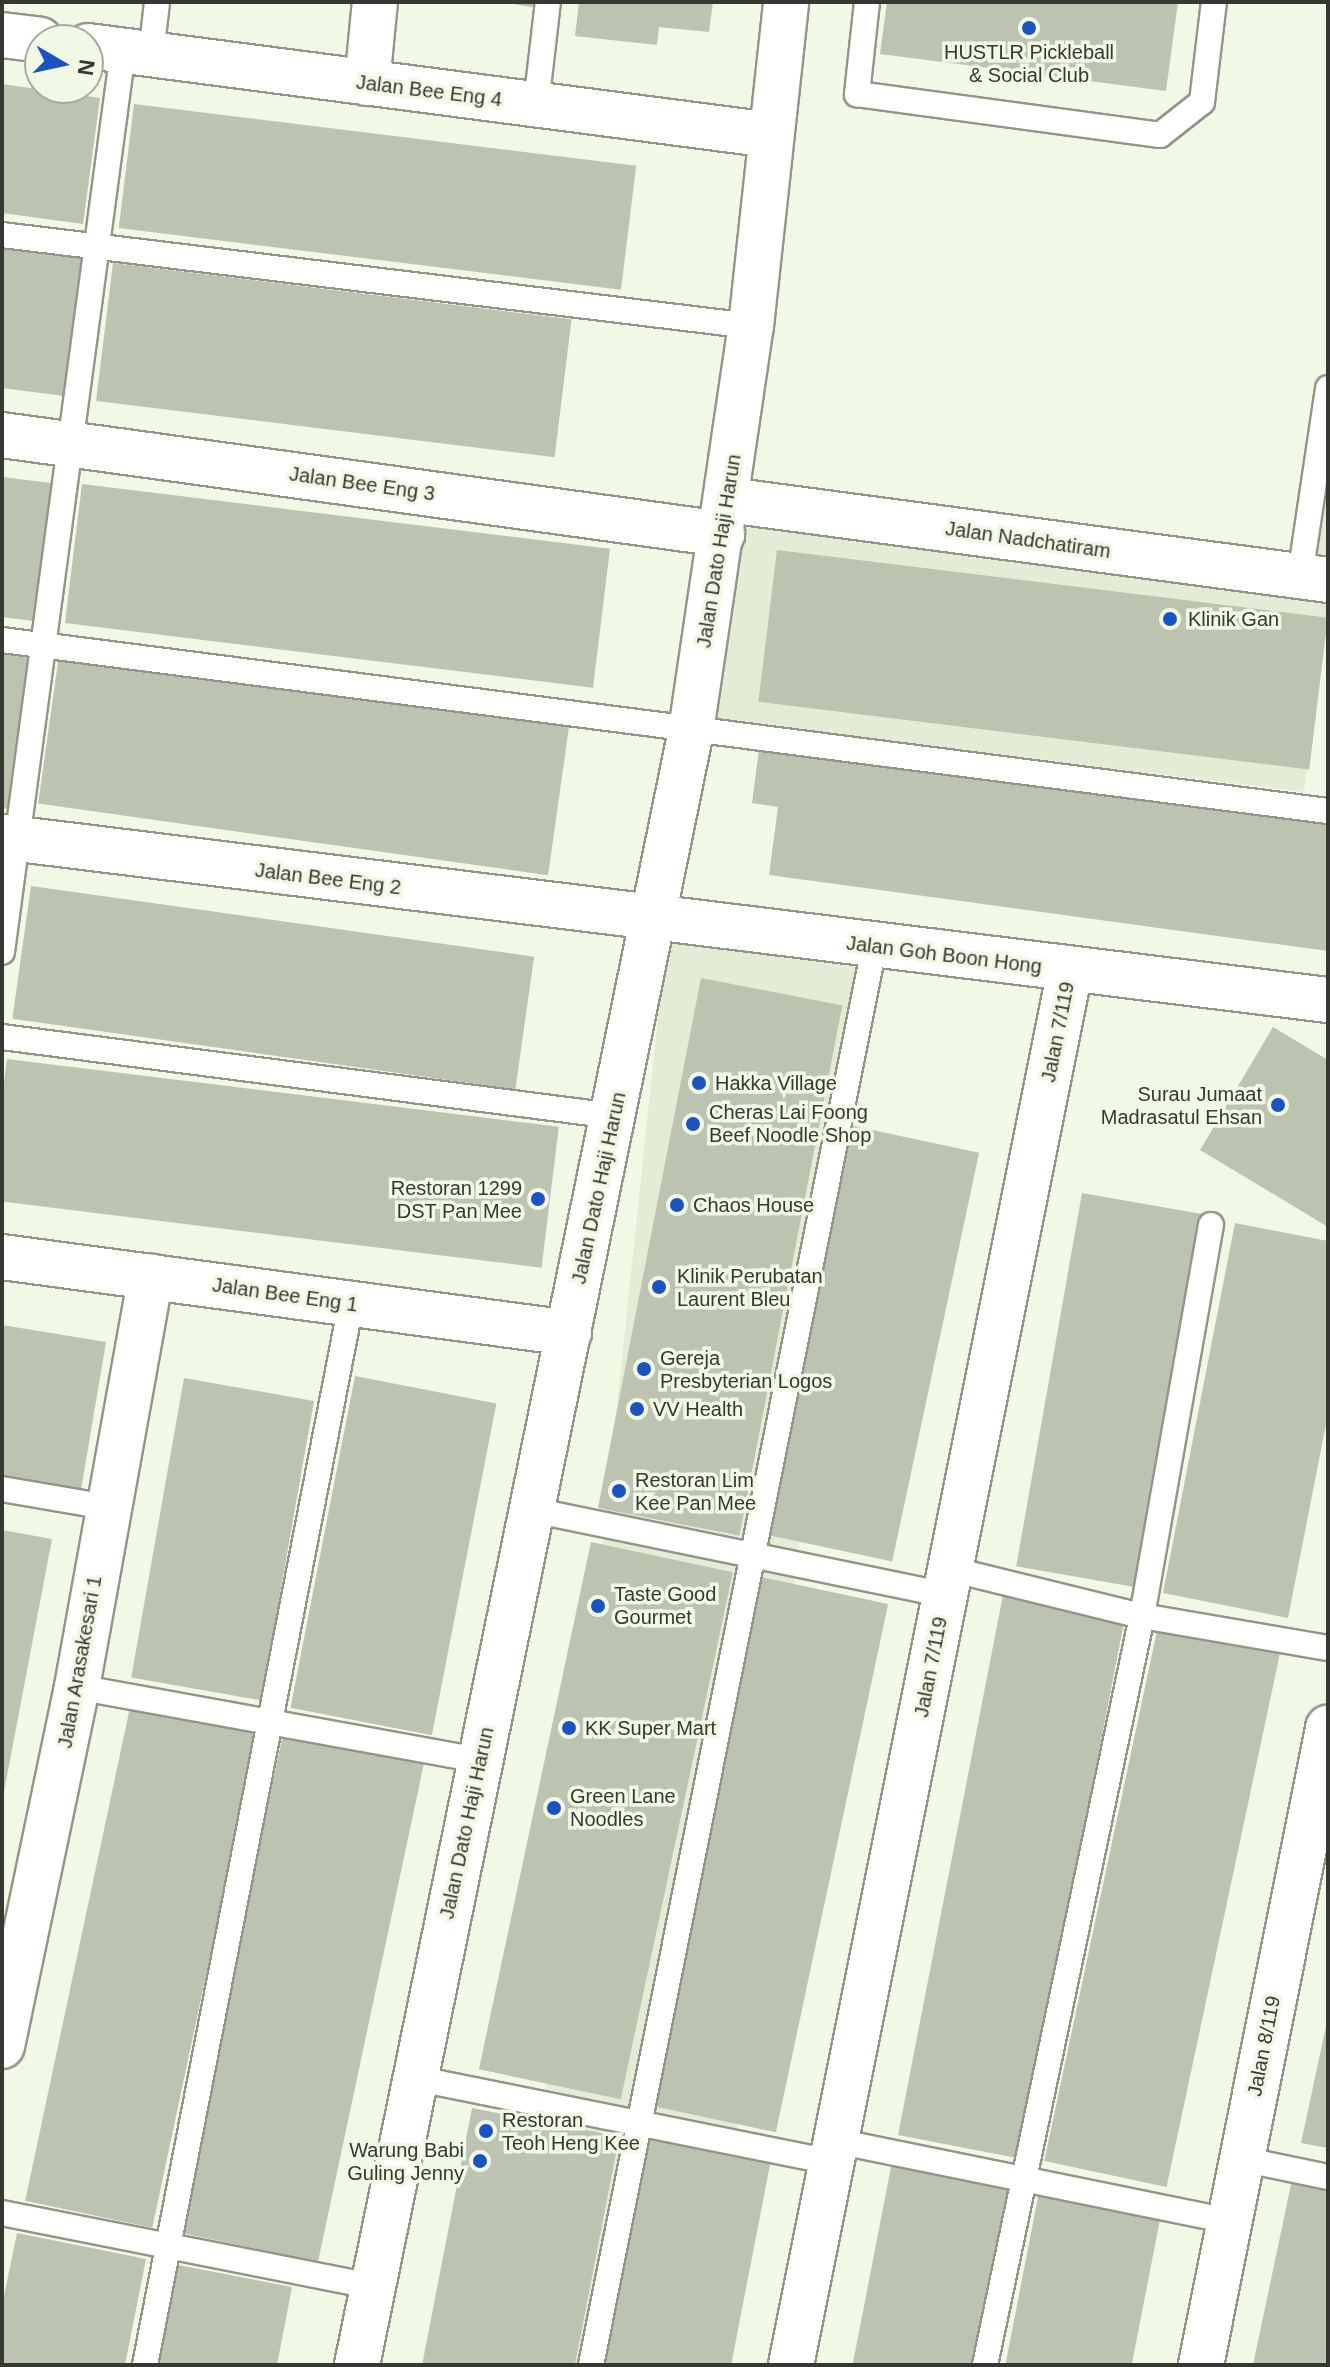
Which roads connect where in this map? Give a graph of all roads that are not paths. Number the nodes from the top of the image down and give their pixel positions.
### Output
1 (157, 2) edge
2 (375, 2) edge
3 (548, 2) edge
4 (786, 2) edge
5 (867, 2) edge
6 (1214, 2) edge
7 (2, 35) edge
8 (24, 38) edge
9 (121, 51) edge
10 (367, 83) junction
11 (536, 105) junction
12 (770, 135) junction
13 (2, 235) edge
14 (97, 247) junction
15 (751, 326) junction
16 (1328, 388) edge
17 (2, 435) edge
18 (70, 445) junction
19 (725, 517) junction
20 (1314, 578) edge
21 (2, 640) edge
22 (43, 646) junction
23 (691, 731) junction
24 (1328, 811) edge
25 (10, 838) edge
26 (655, 922) junction
27 (874, 947) junction
28 (2, 952) edge
29 (1070, 970) junction
30 (1328, 1000) edge
31 (2, 1037) edge
32 (614, 1116) junction
33 (1211, 1225) dead end
34 (2, 1257) edge
35 (151, 1277) junction
36 (351, 1304) junction
37 (569, 1333) junction
38 (2, 1489) edge
39 (107, 1507) junction
40 (532, 1510) junction
41 (752, 1555) junction
42 (948, 1582) junction
43 (1142, 1616) junction
44 (1328, 1648) edge
45 (77, 1687) junction
46 (273, 1722) junction
47 (1328, 1728) edge
48 (480, 1760) junction
49 (2, 2046) edge
50 (414, 2078) junction
51 (639, 2123) junction
52 (834, 2152) junction
53 (1241, 2159) junction
54 (1022, 2175) junction
55 (1328, 2177) edge
56 (2, 2213) edge
57 (1229, 2221) junction
58 (168, 2244) junction
59 (371, 2286) junction
60 (145, 2365) edge
61 (357, 2365) edge
62 (591, 2365) edge
63 (791, 2365) edge
64 (985, 2365) edge
65 (1201, 2365) edge

1 - 9 lane
2 - 10 street
3 - 11 lane
4 - 12 street, Jalan Dato Haji Harun
5 - 6 lane
7 - 8 street
9 - 10 street, Jalan Bee Eng 4
9 - 14 lane
10 - 11 street, Jalan Bee Eng 4
11 - 12 street, Jalan Bee Eng 4
12 - 15 street, Jalan Dato Haji Harun
13 - 14 lane
14 - 15 lane
14 - 18 lane
15 - 19 street, Jalan Dato Haji Harun
16 - 20 lane
17 - 18 street, Jalan Bee Eng 3
18 - 19 street, Jalan Bee Eng 3
18 - 22 lane
19 - 20 street, Jalan Nadchatiram
19 - 23 street, Jalan Dato Haji Harun
21 - 22 lane
22 - 23 lane
22 - 25 lane
23 - 24 lane
23 - 26 street, Jalan Dato Haji Harun
25 - 26 street, Jalan Bee Eng 2
25 - 28 lane
26 - 27 street, Jalan Goh Boon Hong
26 - 32 street, Jalan Dato Haji Harun
27 - 29 street, Jalan Goh Boon Hong
27 - 41 lane
29 - 30 street, Jalan Goh Boon Hong
29 - 42 street, Jalan 7/119
31 - 32 lane
32 - 37 street, Jalan Dato Haji Harun
33 - 43 lane
34 - 35 street, Jalan Bee Eng 1
35 - 36 street, Jalan Bee Eng 1
35 - 39 street, Jalan Arasakesari 1
36 - 37 street, Jalan Bee Eng 1
36 - 46 lane
37 - 40 street, Jalan Dato Haji Harun
38 - 39 lane
39 - 45 street, Jalan Arasakesari 1
40 - 41 lane
40 - 48 street, Jalan Dato Haji Harun
41 - 42 lane
41 - 51 lane
42 - 43 lane
42 - 52 street, Jalan 7/119
43 - 44 lane
43 - 54 lane
45 - 46 lane
45 - 49 street, Jalan Arasakesari 1
46 - 48 lane
46 - 58 lane
47 - 53 street, Jalan 8/119
48 - 50 street, Jalan Dato Haji Harun
50 - 51 lane
50 - 59 street, Jalan Dato Haji Harun
51 - 52 lane
51 - 62 lane
52 - 54 lane
52 - 63 street, Jalan 7/119
53 - 55 lane
53 - 57 street, Jalan 8/119
54 - 57 lane
54 - 64 lane
56 - 58 lane
57 - 65 street, Jalan 8/119
58 - 59 lane
58 - 60 lane
59 - 61 street, Jalan Dato Haji Harun

